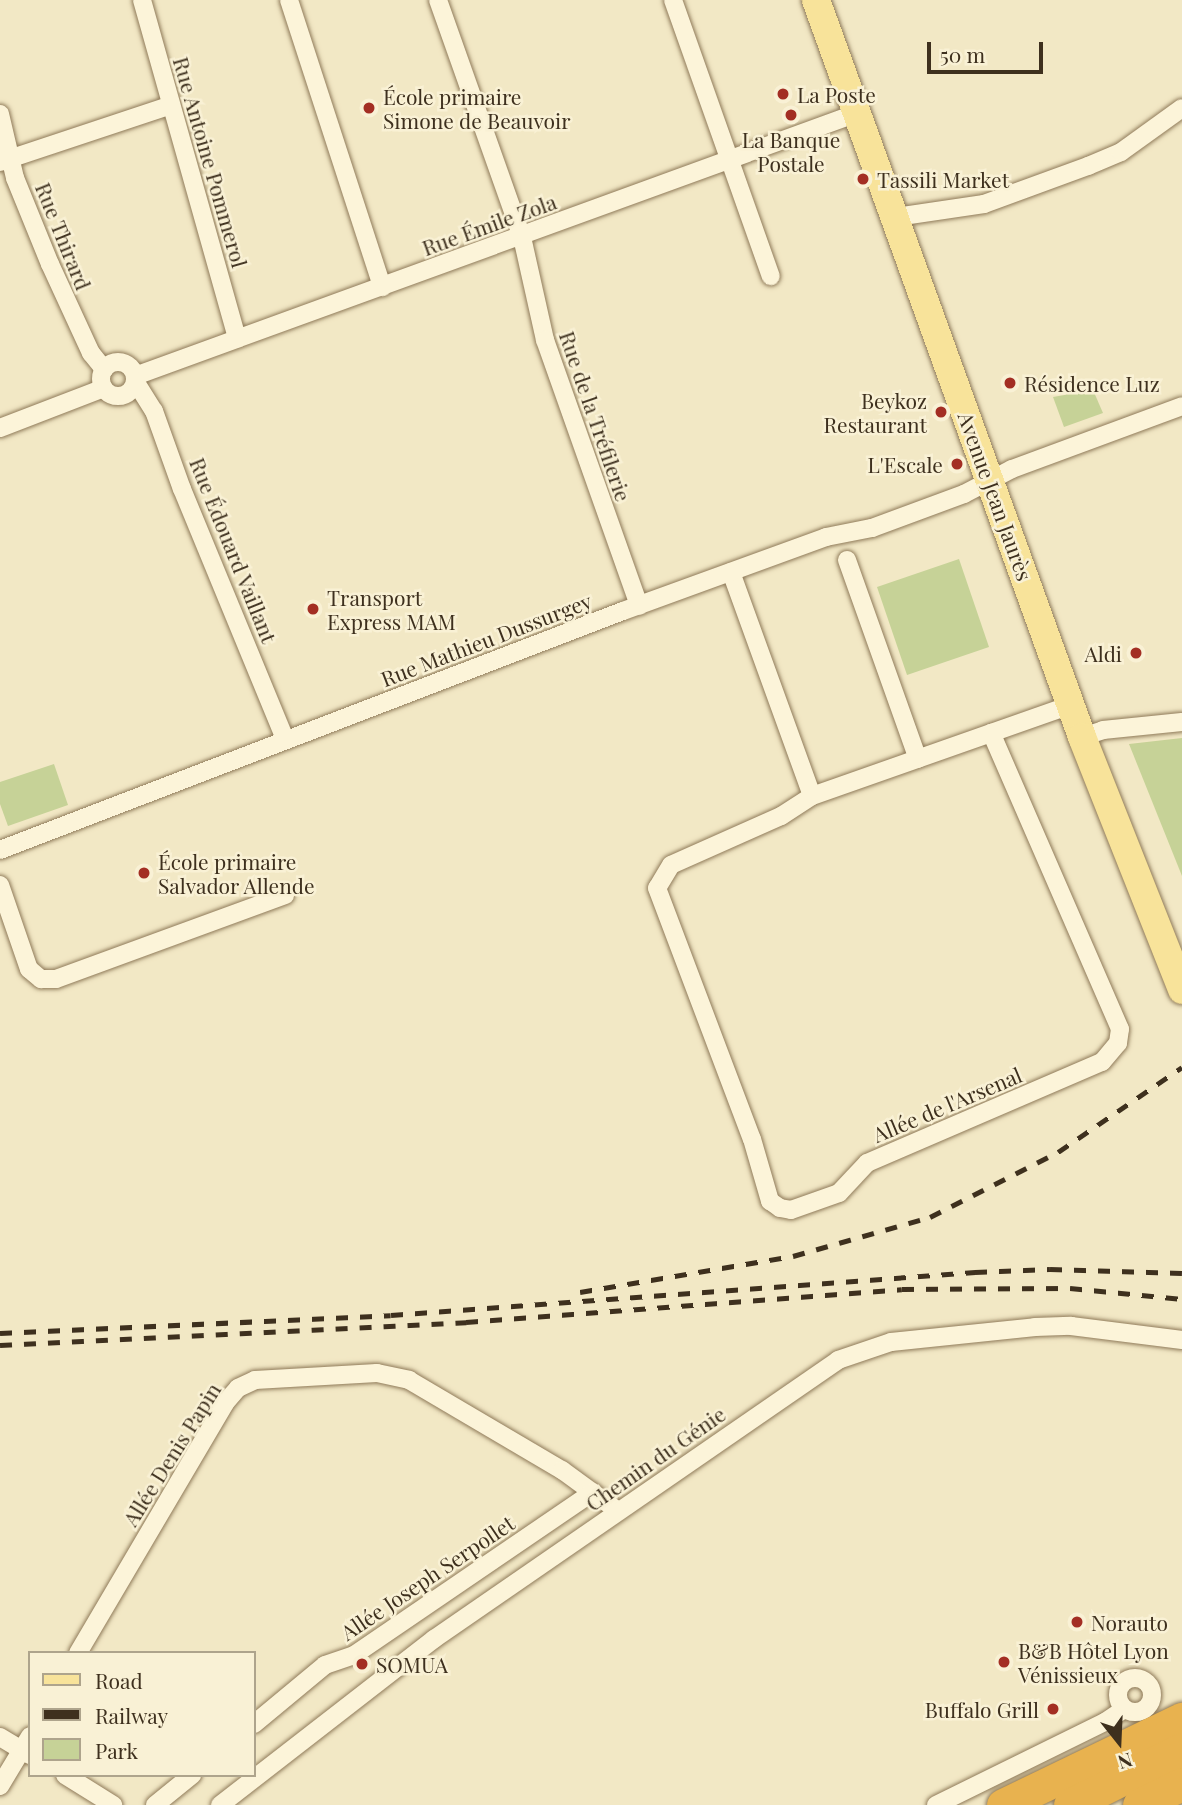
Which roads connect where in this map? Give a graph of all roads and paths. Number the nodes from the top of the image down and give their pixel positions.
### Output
1 (142, 0) edge
2 (289, 0) edge
3 (438, 0) edge
4 (673, 0) edge
5 (817, 0) edge
6 (171, 105) junction
7 (1182, 108) edge
8 (857, 113) junction
9 (0, 114) edge
10 (5, 160) edge
11 (730, 160) junction
12 (895, 217) junction
13 (522, 237) junction
14 (771, 276) dead end
15 (382, 286) junction
16 (237, 337) junction
17 (104, 369) junction
18 (135, 378) junction
19 (104, 388) junction
20 (1182, 406) edge
21 (0, 428) edge
22 (991, 480) junction
23 (847, 560) dead end
24 (730, 572) junction
25 (639, 606) junction
26 (1071, 705) junction
27 (1182, 722) edge
28 (991, 733) junction
29 (1082, 737) junction
30 (285, 739) junction
31 (918, 759) junction
32 (812, 796) junction
33 (0, 850) edge
34 (0, 885) edge
35 (285, 895) dead end
36 (1182, 990) edge
37 (1182, 1340) edge
38 (593, 1492) junction
39 (618, 1511) junction
40 (79, 1651) edge
41 (1152, 1702) junction
42 (1182, 1708) edge
43 (1124, 1709) junction
44 (1182, 1719) edge
45 (256, 1722) edge
46 (0, 1737) edge
47 (27, 1747) edge
48 (1182, 1749) edge
49 (68, 1777) edge
50 (190, 1777) edge
51 (1182, 1784) edge
52 (0, 1786) edge
53 (113, 1805) edge
54 (155, 1805) edge
55 (220, 1805) edge
56 (936, 1805) edge
57 (1003, 1805) edge
58 (1070, 1805) edge
59 (1139, 1805) edge

1 - 6 street, Rue Antoine Pommerol
2 - 15 street
3 - 13 street, Rue de la Tréfilerie
4 - 11 street
5 - 8 main road, Avenue Jean Jaurès
6 - 10 street
6 - 16 street, Rue Antoine Pommerol
7 - 12 street
8 - 11 street, Rue Émile Zola
8 - 12 main road, Avenue Jean Jaurès
9 - 10 street, Rue Thirard
10 - 17 street, Rue Thirard
11 - 13 street, Rue Émile Zola
11 - 14 street
12 - 22 main road, Avenue Jean Jaurès
13 - 15 street, Rue Émile Zola
13 - 25 street, Rue de la Tréfilerie
15 - 16 street, Rue Émile Zola
16 - 18 street, Rue Émile Zola
17 - 18 street
17 - 19 street
18 - 19 street, Rue Émile Zola
18 - 30 street, Rue Édouard Vaillant
19 - 21 street, Rue Émile Zola
20 - 22 street, Rue Mathieu Dussurgey
22 - 24 street, Rue Mathieu Dussurgey
22 - 26 main road, Avenue Jean Jaurès
23 - 31 street
24 - 25 street, Rue Mathieu Dussurgey
24 - 32 street
25 - 30 street, Rue Mathieu Dussurgey
26 - 28 street, Allée de l'Arsenal
26 - 29 main road, Avenue Jean Jaurès
27 - 29 street
28 - 31 street, Allée de l'Arsenal
28 - 32 street, Allée de l'Arsenal
29 - 36 main road, Avenue Jean Jaurès
30 - 33 street, Rue Mathieu Dussurgey
31 - 32 street, Allée de l'Arsenal
34 - 35 street
37 - 39 street, Chemin du Génie
38 - 39 street, Allée Denis Papin
38 - 40 street, Allée Denis Papin
38 - 45 street, Allée Joseph Serpollet
39 - 55 street, Chemin du Génie
41 - 42 street
41 - 43 street
41 - 43 street
43 - 56 street
44 - 57 highway
46 - 47 street
47 - 52 street
48 - 58 highway
49 - 53 street
50 - 54 street
51 - 59 highway

